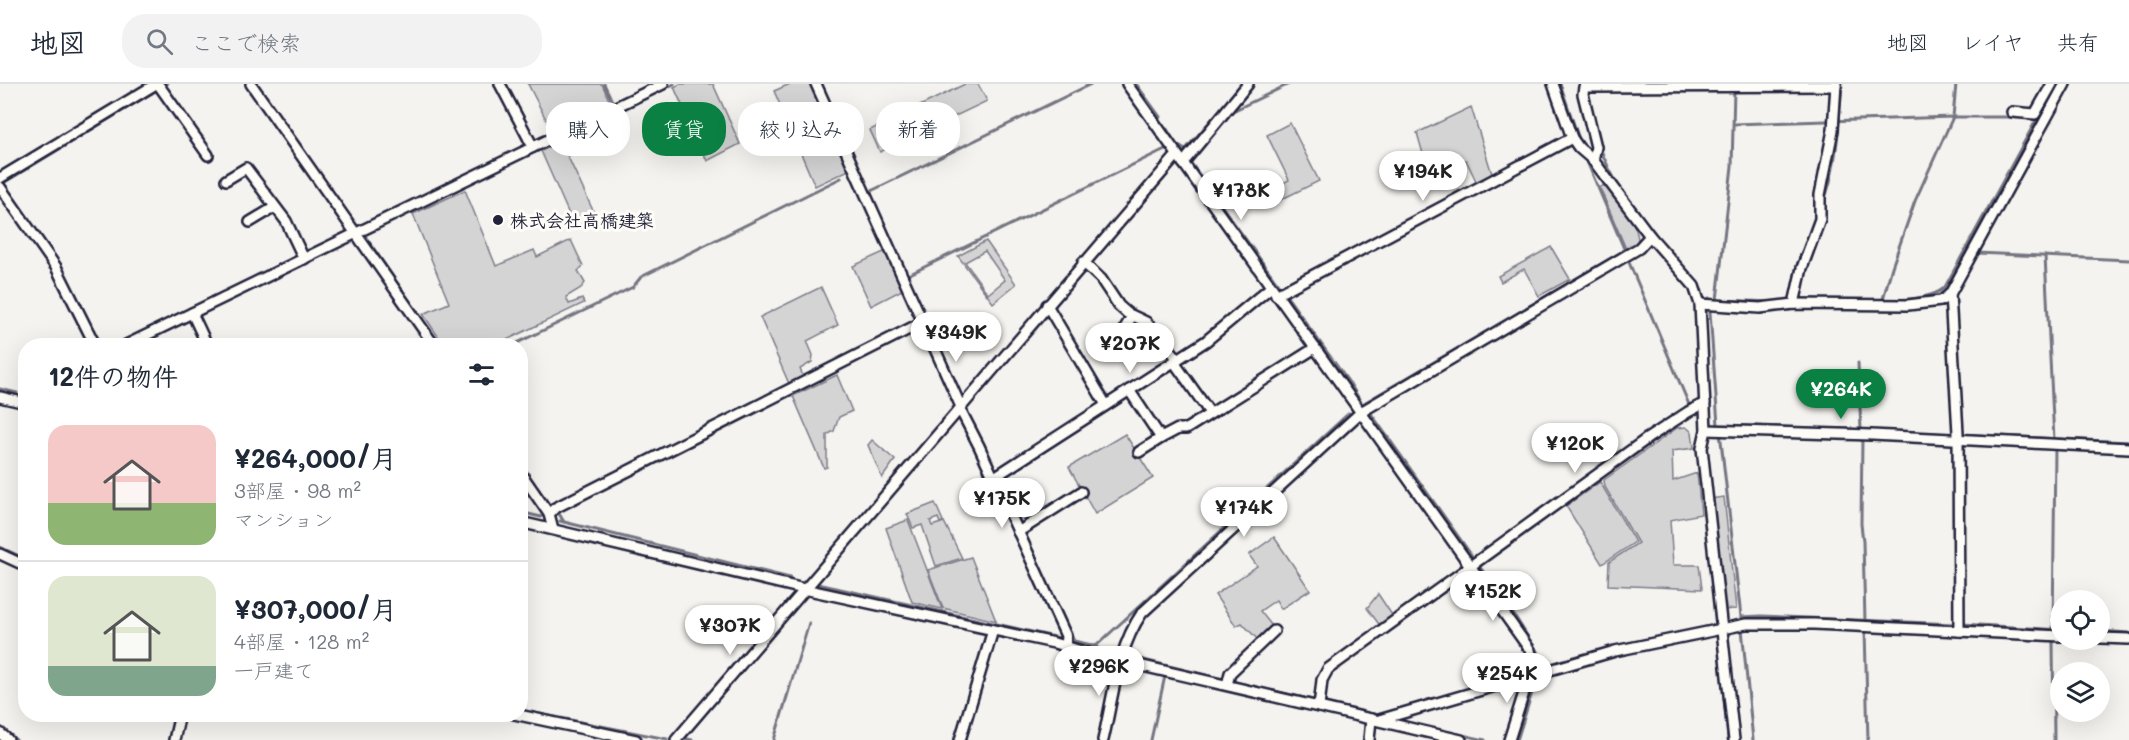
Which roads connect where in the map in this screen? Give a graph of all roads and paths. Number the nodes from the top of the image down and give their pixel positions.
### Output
1 (157, 84) edge
2 (251, 84) edge
3 (500, 84) edge
4 (663, 84) edge
5 (816, 84) edge
6 (1127, 84) edge
7 (1248, 84) edge
8 (1553, 84) edge
9 (1836, 85) edge
10 (2059, 85) edge
11 (2012, 112) dead end
12 (2041, 114) junction
13 (1572, 138) junction
14 (533, 147) junction
15 (208, 155) dead end
16 (1180, 159) junction
17 (1593, 160) junction
18 (0, 178) edge
19 (226, 180) dead end
20 (0, 188) edge
21 (275, 207) junction
22 (250, 222) dead end
23 (357, 233) junction
24 (1650, 236) junction
25 (304, 259) junction
26 (1087, 265) junction
27 (1278, 291) junction
28 (1950, 294) junction
29 (1794, 304) junction
30 (1707, 305) junction
31 (1050, 308) junction
32 (192, 313) junction
33 (1132, 316) junction
34 (924, 325) junction
35 (92, 338) edge
36 (140, 338) edge
37 (204, 338) edge
38 (429, 338) edge
39 (1106, 342) dead end
40 (1315, 348) junction
41 (1176, 363) junction
42 (1131, 393) junction
43 (0, 397) edge
44 (18, 400) edge
45 (1705, 403) junction
46 (1106, 405) junction
47 (960, 408) junction
48 (1361, 412) junction
49 (1210, 413) junction
50 (1715, 430) junction
51 (1958, 436) junction
52 (1161, 438) junction
53 (2129, 448) edge
54 (1139, 452) dead end
55 (996, 477) junction
56 (528, 482) edge
57 (1081, 492) dead end
58 (552, 511) junction
59 (528, 524) edge
60 (553, 529) junction
61 (1018, 532) junction
62 (0, 554) edge
63 (18, 562) edge
64 (1474, 563) junction
65 (804, 589) junction
66 (1722, 629) junction
67 (993, 630) junction
68 (1274, 631) dead end
69 (1959, 631) junction
70 (2050, 635) edge
71 (2110, 638) edge
72 (2129, 639) edge
73 (1065, 647) junction
74 (1121, 661) junction
75 (1530, 676) junction
76 (1227, 686) junction
77 (1319, 707) junction
78 (528, 717) edge
79 (1374, 720) junction
80 (178, 722) edge
81 (0, 734) edge
82 (1455, 739) edge
83 (8, 740) edge
84 (174, 740) edge
85 (636, 740) edge
86 (676, 740) edge
87 (960, 740) edge
88 (1103, 740) edge
89 (1369, 740) edge
90 (1509, 740) edge
91 (1734, 740) edge

1 - 15 street
1 - 18 street
2 - 23 street
3 - 14 street
4 - 14 street
5 - 34 street
6 - 16 street
7 - 16 street
8 - 13 street
9 - 17 street
9 - 29 street
10 - 12 street
11 - 12 street
12 - 28 street
13 - 17 street
13 - 27 street
14 - 23 street
16 - 26 street
16 - 27 street
17 - 24 street
19 - 21 street
20 - 35 street
21 - 22 street
21 - 25 street
23 - 25 street
23 - 38 street
24 - 30 street
24 - 48 street
25 - 32 street
26 - 31 street
26 - 33 street
27 - 40 street
27 - 41 street
28 - 29 street
28 - 51 street
29 - 30 street
30 - 45 street
31 - 46 street
31 - 47 street
32 - 36 street
32 - 37 street
33 - 39 street
33 - 41 street
34 - 47 street
34 - 58 street
40 - 48 street
40 - 49 street
41 - 42 street
41 - 49 street
42 - 46 street
42 - 52 street
43 - 44 street
45 - 50 street
45 - 64 street
46 - 55 street
47 - 55 street
47 - 65 street
48 - 64 street
48 - 74 street
49 - 52 street
50 - 51 street
50 - 66 street
51 - 53 street
51 - 69 street
52 - 54 street
55 - 61 street
56 - 58 street
57 - 61 street
58 - 60 street
59 - 60 street
60 - 65 street
61 - 73 street
62 - 63 street
64 - 75 street
64 - 77 street
65 - 67 street
65 - 86 street
66 - 69 street
66 - 75 street
66 - 91 street
67 - 73 street
67 - 87 street
68 - 76 street
69 - 70 street
71 - 72 street
73 - 74 street
74 - 76 street
74 - 88 street
75 - 79 street
75 - 90 street
76 - 77 street
77 - 79 street
78 - 85 street
79 - 82 street
79 - 89 street
80 - 84 street
81 - 83 street

